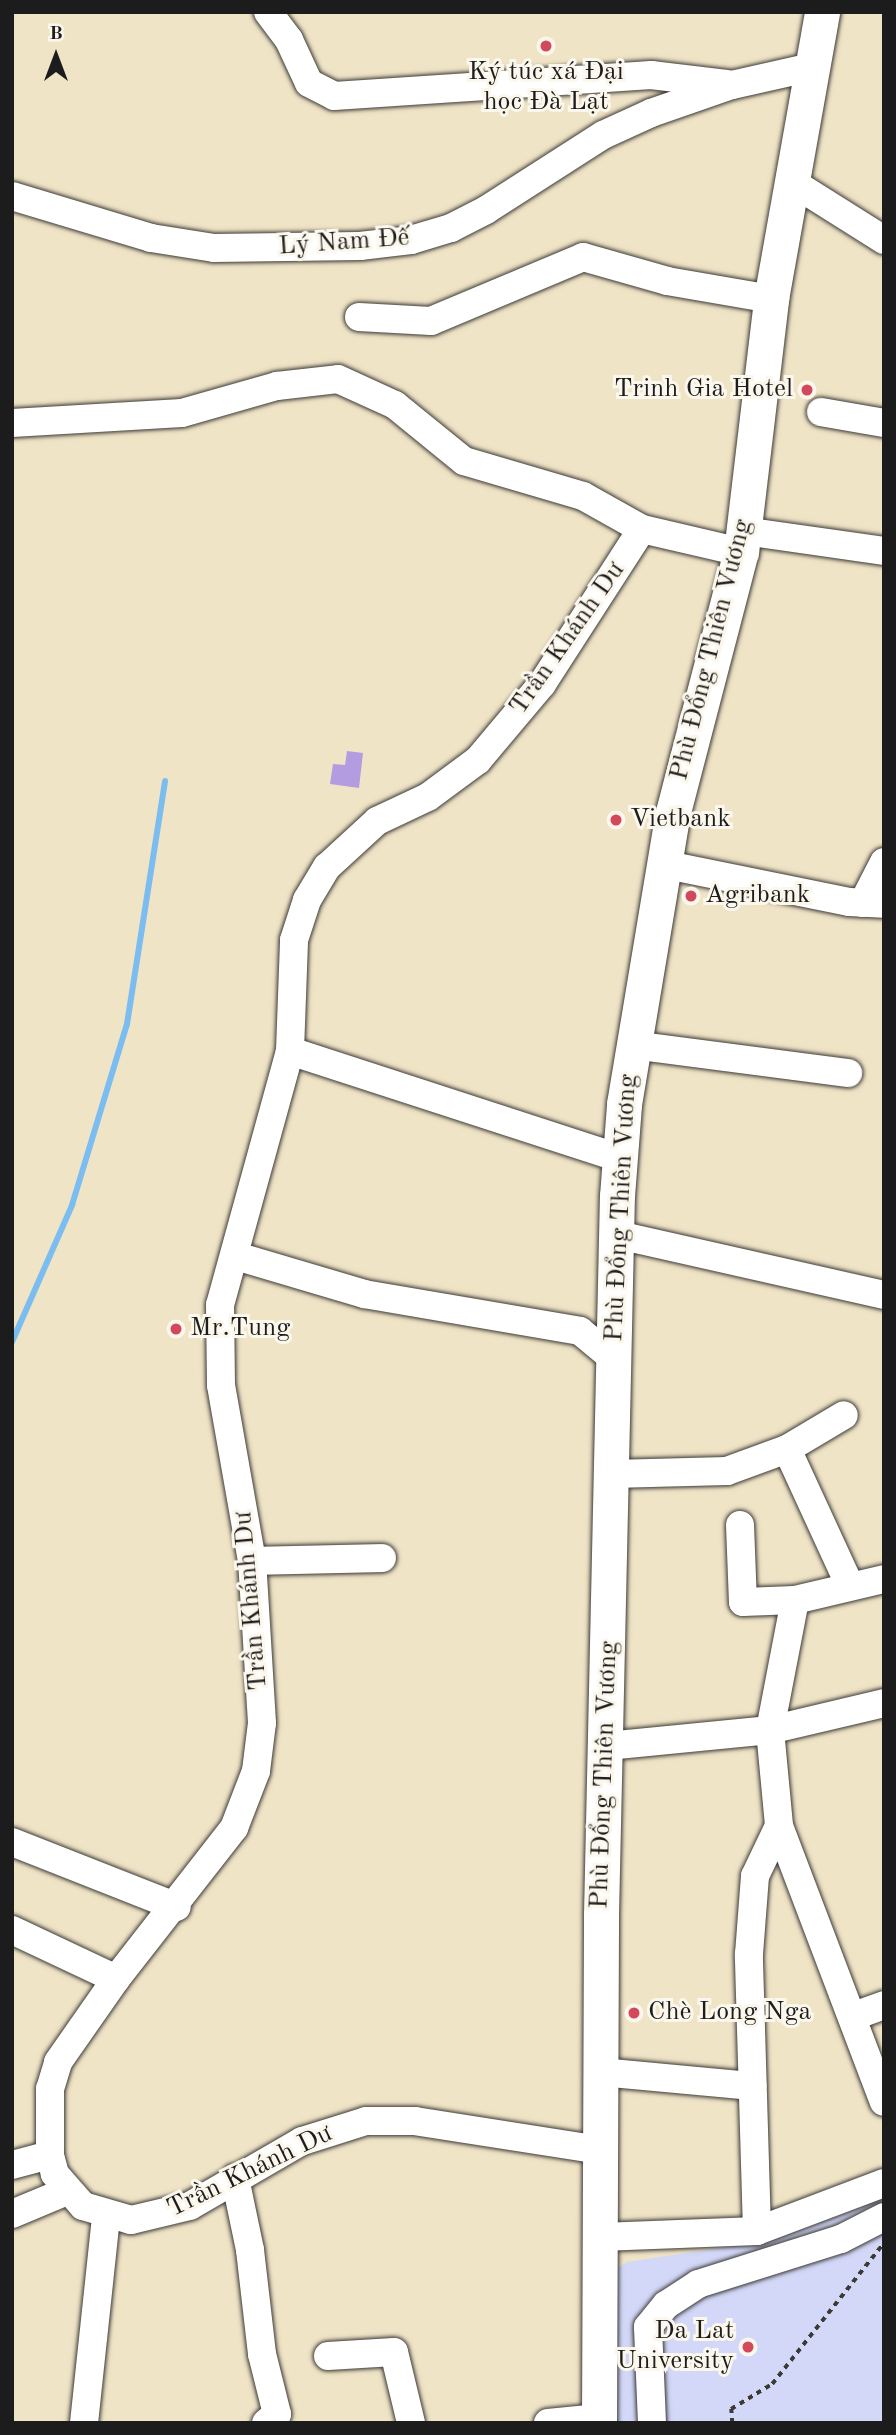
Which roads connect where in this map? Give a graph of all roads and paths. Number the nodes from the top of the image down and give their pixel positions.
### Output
1 (268, 12) edge
2 (822, 12) edge
3 (812, 67) junction
4 (732, 85) junction
5 (792, 182) junction
6 (12, 183) edge
7 (12, 196) edge
8 (50, 207) junction
9 (884, 240) edge
10 (771, 299) junction
11 (359, 317) dead end
12 (821, 412) dead end
13 (12, 423) edge
14 (884, 423) edge
15 (642, 528) junction
16 (742, 541) junction
17 (884, 551) edge
18 (884, 862) edge
19 (662, 864) junction
20 (874, 904) edge
21 (632, 1045) junction
22 (290, 1051) junction
23 (848, 1073) dead end
24 (619, 1158) junction
25 (618, 1236) junction
26 (236, 1256) junction
27 (884, 1295) edge
28 (615, 1360) junction
29 (844, 1415) dead end
30 (787, 1449) junction
31 (612, 1474) junction
32 (740, 1525) dead end
33 (382, 1558) dead end
34 (252, 1560) junction
35 (884, 1579) edge
36 (849, 1584) junction
37 (795, 1600) junction
38 (884, 1703) edge
39 (770, 1730) junction
40 (607, 1746) junction
41 (779, 1826) junction
42 (12, 1842) edge
43 (177, 1906) junction
44 (12, 1930) edge
45 (116, 1979) junction
46 (884, 2005) edge
47 (854, 2016) junction
48 (601, 2073) junction
49 (752, 2087) junction
50 (884, 2102) edge
51 (600, 2150) junction
52 (50, 2155) junction
53 (12, 2165) edge
54 (235, 2178) junction
55 (884, 2183) edge
56 (67, 2191) junction
57 (12, 2214) edge
58 (106, 2216) junction
59 (884, 2217) edge
60 (757, 2231) junction
61 (601, 2238) junction
62 (884, 2243) edge
63 (328, 2356) dead end
64 (599, 2420) edge
65 (84, 2423) edge
66 (266, 2423) edge
67 (411, 2423) edge
68 (548, 2423) edge
69 (652, 2423) edge
70 (732, 2423) edge

1 - 4 street
2 - 3 main road, Phù Đổng Thiên Vương
3 - 4 street, Lý Nam Đế
3 - 5 main road, Phù Đổng Thiên Vương
4 - 8 street, Lý Nam Đế
5 - 9 street
5 - 10 main road, Phù Đổng Thiên Vương
6 - 8 street
7 - 8 street, Lý Nam Đế
10 - 11 street
10 - 16 main road, Phù Đổng Thiên Vương
12 - 14 street
13 - 15 street
15 - 16 street
15 - 22 street, Trần Khánh Dư
16 - 17 street
16 - 19 main road, Phù Đổng Thiên Vương
18 - 20 street
19 - 20 street
19 - 21 main road, Phù Đổng Thiên Vương
21 - 23 street
21 - 24 main road, Phù Đổng Thiên Vương
22 - 24 street
22 - 26 street, Trần Khánh Dư
24 - 25 main road, Phù Đổng Thiên Vương
25 - 27 street
25 - 28 main road, Phù Đổng Thiên Vương
26 - 28 street
26 - 34 street, Trần Khánh Dư
28 - 31 main road, Phù Đổng Thiên Vương
29 - 30 street
30 - 31 street
30 - 36 street
31 - 40 main road, Phù Đổng Thiên Vương
32 - 37 street
33 - 34 street
34 - 43 street, Trần Khánh Dư
35 - 36 street
36 - 37 street
37 - 39 street
38 - 39 street
39 - 40 street
39 - 41 street
40 - 48 main road, Phù Đổng Thiên Vương
41 - 47 street
41 - 49 street
42 - 43 street
43 - 45 street, Trần Khánh Dư
44 - 45 street
45 - 52 street, Trần Khánh Dư
46 - 47 street
47 - 50 street
48 - 49 street
48 - 51 main road, Phù Đổng Thiên Vương
49 - 60 street
51 - 54 street, Trần Khánh Dư
51 - 61 main road, Phù Đổng Thiên Vương
52 - 53 street
52 - 56 street, Trần Khánh Dư
54 - 58 street, Trần Khánh Dư
54 - 66 street
55 - 60 street
56 - 57 street
56 - 58 street, Trần Khánh Dư
58 - 65 street
59 - 69 street
60 - 61 street
61 - 64 main road, Phù Đổng Thiên Vương
62 - 70 path
63 - 67 street
64 - 68 street

